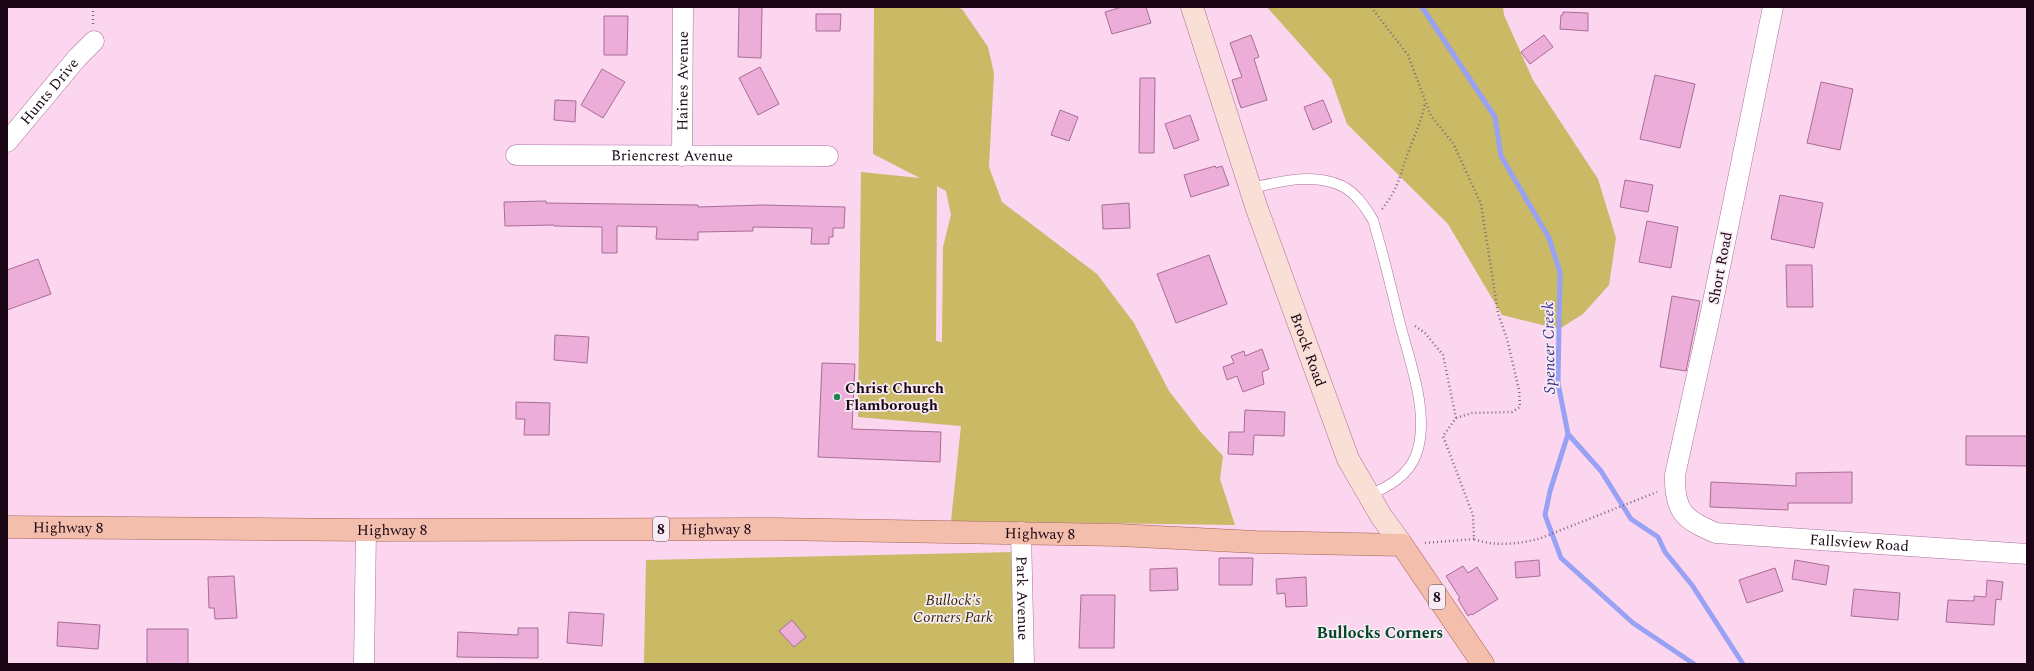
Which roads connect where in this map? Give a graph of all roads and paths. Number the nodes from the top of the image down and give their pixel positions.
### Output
1 (683, 7) edge
2 (1192, 7) edge
3 (1371, 7) edge
4 (1773, 7) edge
5 (94, 41) dead end
6 (1425, 103) junction
7 (7, 142) edge
8 (516, 155) dead end
9 (682, 156) junction
10 (828, 156) dead end
11 (1251, 188) junction
12 (1373, 220) junction
13 (1398, 315) junction
14 (1456, 418) junction
15 (1369, 495) junction
16 (1646, 498) dead end
17 (1694, 524) joint
18 (7, 527) edge
19 (366, 530) junction
20 (1021, 532) junction
21 (1474, 539) junction
22 (1402, 545) junction
23 (2027, 554) edge
24 (364, 664) edge
25 (1024, 664) edge
26 (1483, 664) edge

1 - 9 street, Haines Avenue
2 - 11 main road, Brock Road
3 - 6 path
4 - 17 street, Short Road
5 - 7 street, Hunts Drive
6 - 12 path
6 - 14 path
8 - 9 street, Briencrest Avenue
9 - 10 street, Briencrest Avenue
11 - 12 lane
11 - 15 main road, Brock Road
12 - 13 lane
13 - 14 path
13 - 15 lane
14 - 21 path
15 - 22 main road, Brock Road
16 - 21 path
17 - 23 street, Fallsview Road
18 - 19 main road, Highway 8 / 8
19 - 20 main road, Highway 8 / 8
19 - 24 street
20 - 22 main road, Highway 8 / 8
20 - 25 street, Park Avenue
21 - 22 path
22 - 26 main road, Brock Road / 8

